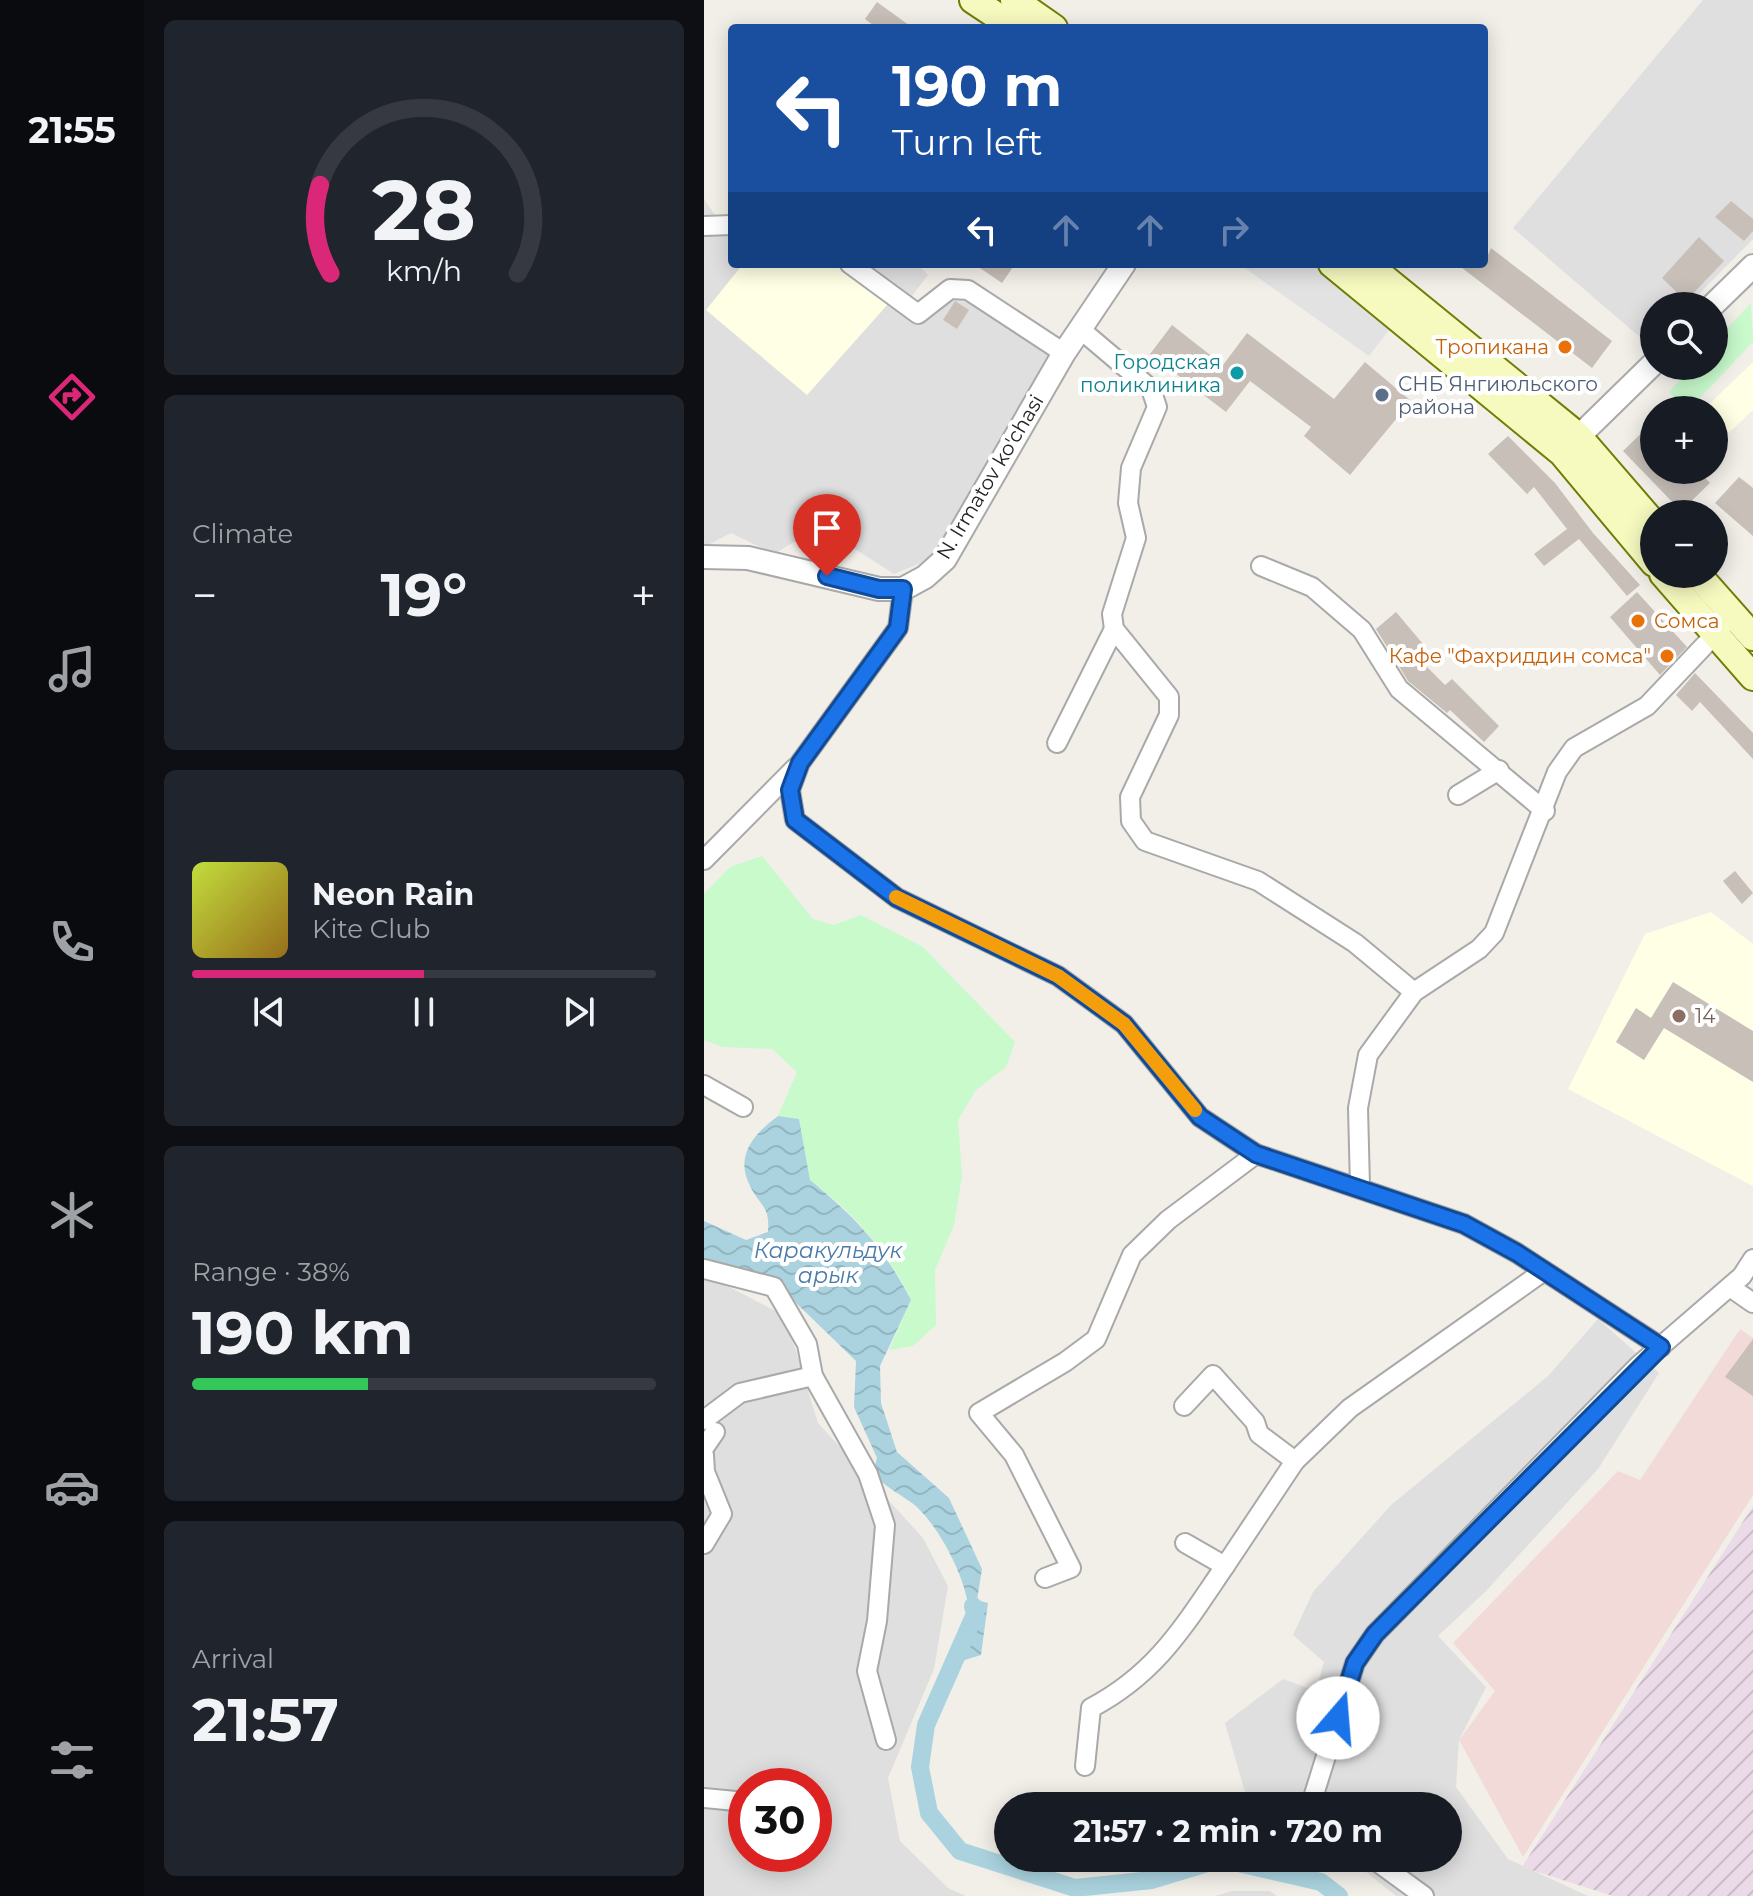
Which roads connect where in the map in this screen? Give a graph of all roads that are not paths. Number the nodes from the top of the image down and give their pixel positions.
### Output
1 (973, 0) edge
2 (1014, 0) edge
3 (1009, 24) edge
4 (1048, 24) edge
5 (728, 225) edge
6 (704, 226) edge
7 (855, 268) edge
8 (1121, 268) edge
9 (1337, 268) edge
10 (1371, 268) edge
11 (1750, 275) edge
12 (1728, 293) edge
13 (1080, 329) junction
14 (1064, 353) junction
15 (1640, 377) edge
16 (1570, 445) junction
17 (1640, 511) edge
18 (1640, 543) edge
19 (704, 557) edge
20 (1261, 566) dead end
21 (1675, 588) edge
22 (1709, 588) edge
23 (903, 589) junction
24 (1731, 614) junction
25 (1114, 629) junction
26 (1715, 636) junction
27 (1753, 637) edge
28 (1753, 677) edge
29 (1057, 743) dead end
30 (800, 763) junction
31 (1499, 770) junction
32 (1458, 795) dead end
33 (1545, 811) junction
34 (704, 860) edge
35 (1414, 992) junction
36 (704, 1085) edge
37 (743, 1107) dead end
38 (1256, 1154) junction
39 (1360, 1187) junction
40 (1753, 1259) edge
41 (704, 1269) edge
42 (1544, 1271) junction
43 (1730, 1287) junction
44 (1753, 1303) edge
45 (1661, 1347) junction
46 (813, 1376) junction
47 (1184, 1406) dead end
48 (710, 1426) edge
49 (704, 1448) edge
50 (704, 1455) edge
51 (1295, 1461) junction
52 (1185, 1543) dead end
53 (704, 1544) edge
54 (1225, 1566) junction
55 (1045, 1578) dead end
56 (886, 1740) dead end
57 (1085, 1766) dead end
58 (1313, 1792) edge
59 (704, 1798) edge
60 (728, 1800) edge
61 (1391, 1872) edge
62 (1424, 1896) edge

1 - 3 main road
2 - 4 main road
5 - 6 street
7 - 14 street
8 - 13 street, N. Irmatov ko'chasi
9 - 16 main road
10 - 16 main road
11 - 12 street
13 - 14 street, N. Irmatov ko'chasi
13 - 25 street
14 - 23 street, N. Irmatov ko'chasi
15 - 16 street
16 - 17 main road
16 - 18 main road
19 - 23 street
20 - 31 street
21 - 26 main road
22 - 24 main road
23 - 30 street
24 - 26 street
24 - 27 main road
25 - 29 street
25 - 35 street
26 - 28 main road
26 - 33 street
30 - 34 street
30 - 38 street
31 - 32 street
31 - 33 street
33 - 35 street
35 - 39 street
36 - 37 street
38 - 39 street
38 - 55 street
39 - 42 street
40 - 43 street
41 - 46 street
42 - 45 street
42 - 51 street
43 - 44 street
43 - 45 street
45 - 58 street
46 - 48 street
46 - 56 street
47 - 51 street
48 - 49 street
50 - 53 street
51 - 54 street
52 - 54 street
54 - 57 street
59 - 60 street
61 - 62 street

